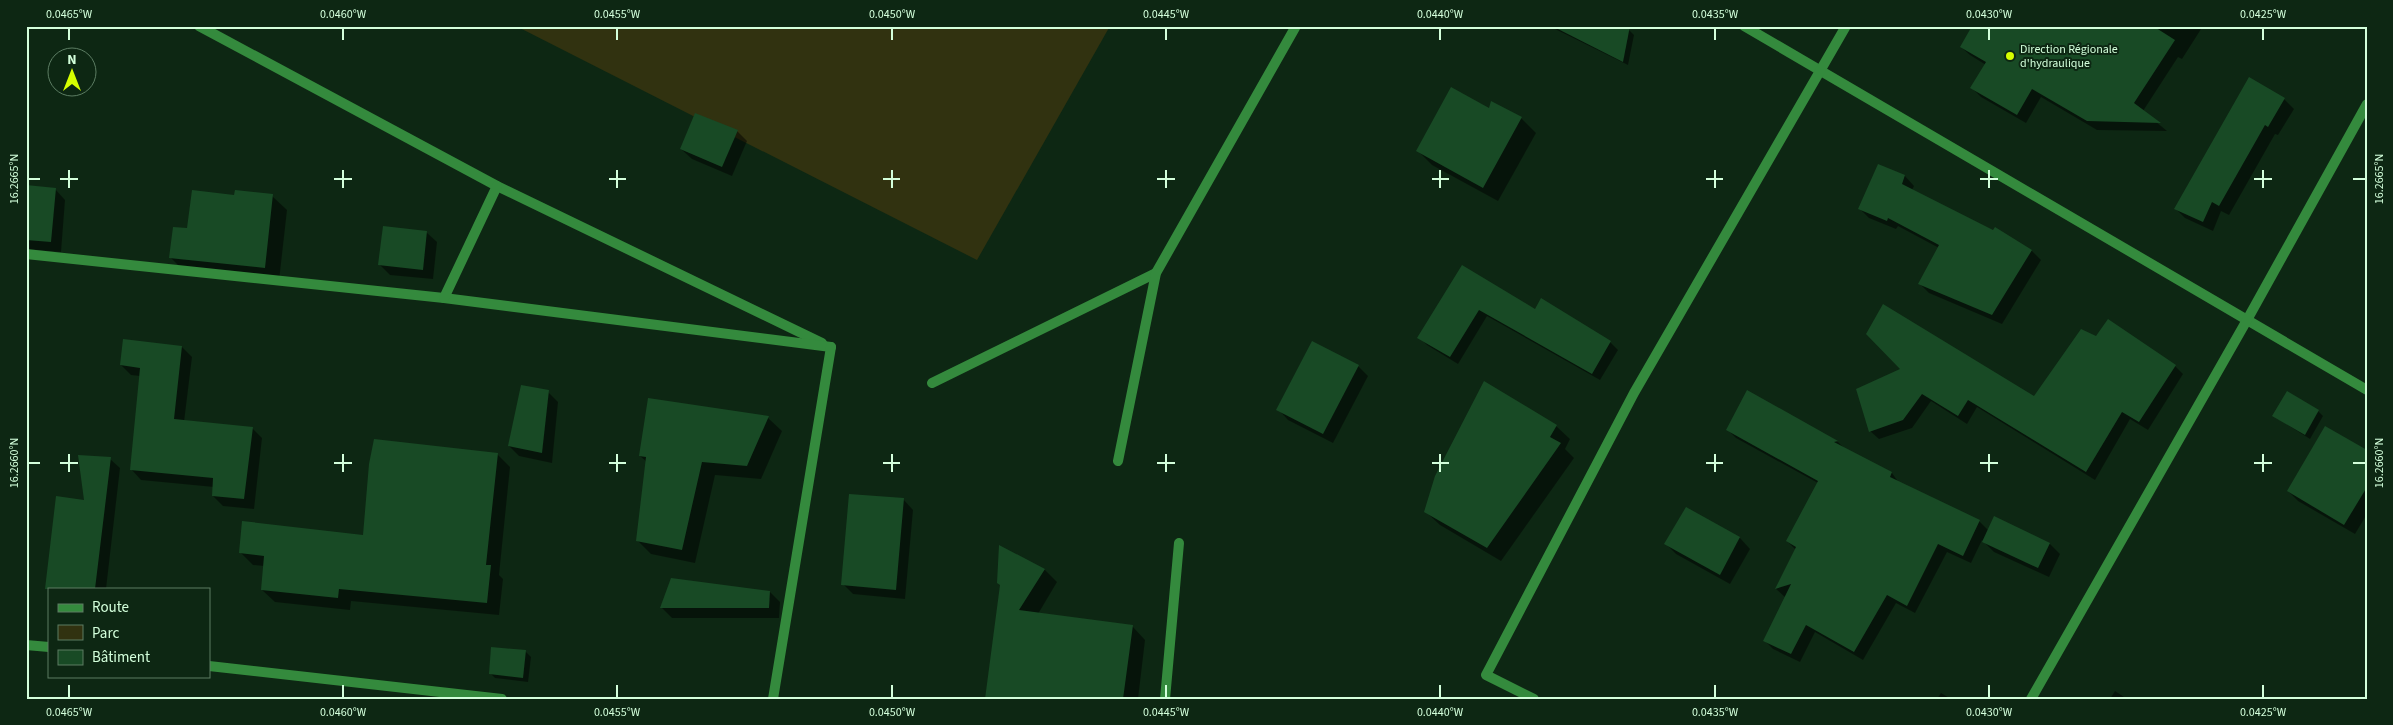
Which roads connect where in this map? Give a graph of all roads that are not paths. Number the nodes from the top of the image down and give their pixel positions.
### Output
1 (199, 26) edge
2 (1296, 26) edge
3 (1744, 26) edge
4 (1846, 26) edge
5 (1820, 72) junction
6 (2367, 104) edge
7 (497, 186) junction
8 (26, 254) edge
9 (1156, 273) junction
10 (444, 298) junction
11 (2247, 320) junction
12 (831, 347) junction
13 (932, 383) dead end
14 (2367, 390) edge
15 (1118, 461) dead end
16 (1179, 543) dead end
17 (26, 645) edge
18 (48, 647) edge
19 (210, 666) edge
20 (413, 694) edge
21 (502, 699) edge
22 (772, 699) edge
23 (1164, 699) edge
24 (1534, 699) edge
25 (2031, 699) edge

1 - 7 street
2 - 9 street
3 - 5 street
4 - 5 street
5 - 11 street
5 - 24 street
6 - 11 street
7 - 10 street
7 - 12 street
8 - 10 street
9 - 13 street
9 - 15 street
10 - 12 street
11 - 14 street
11 - 25 street
12 - 22 street
16 - 23 street
17 - 18 street
19 - 20 street
20 - 21 street

